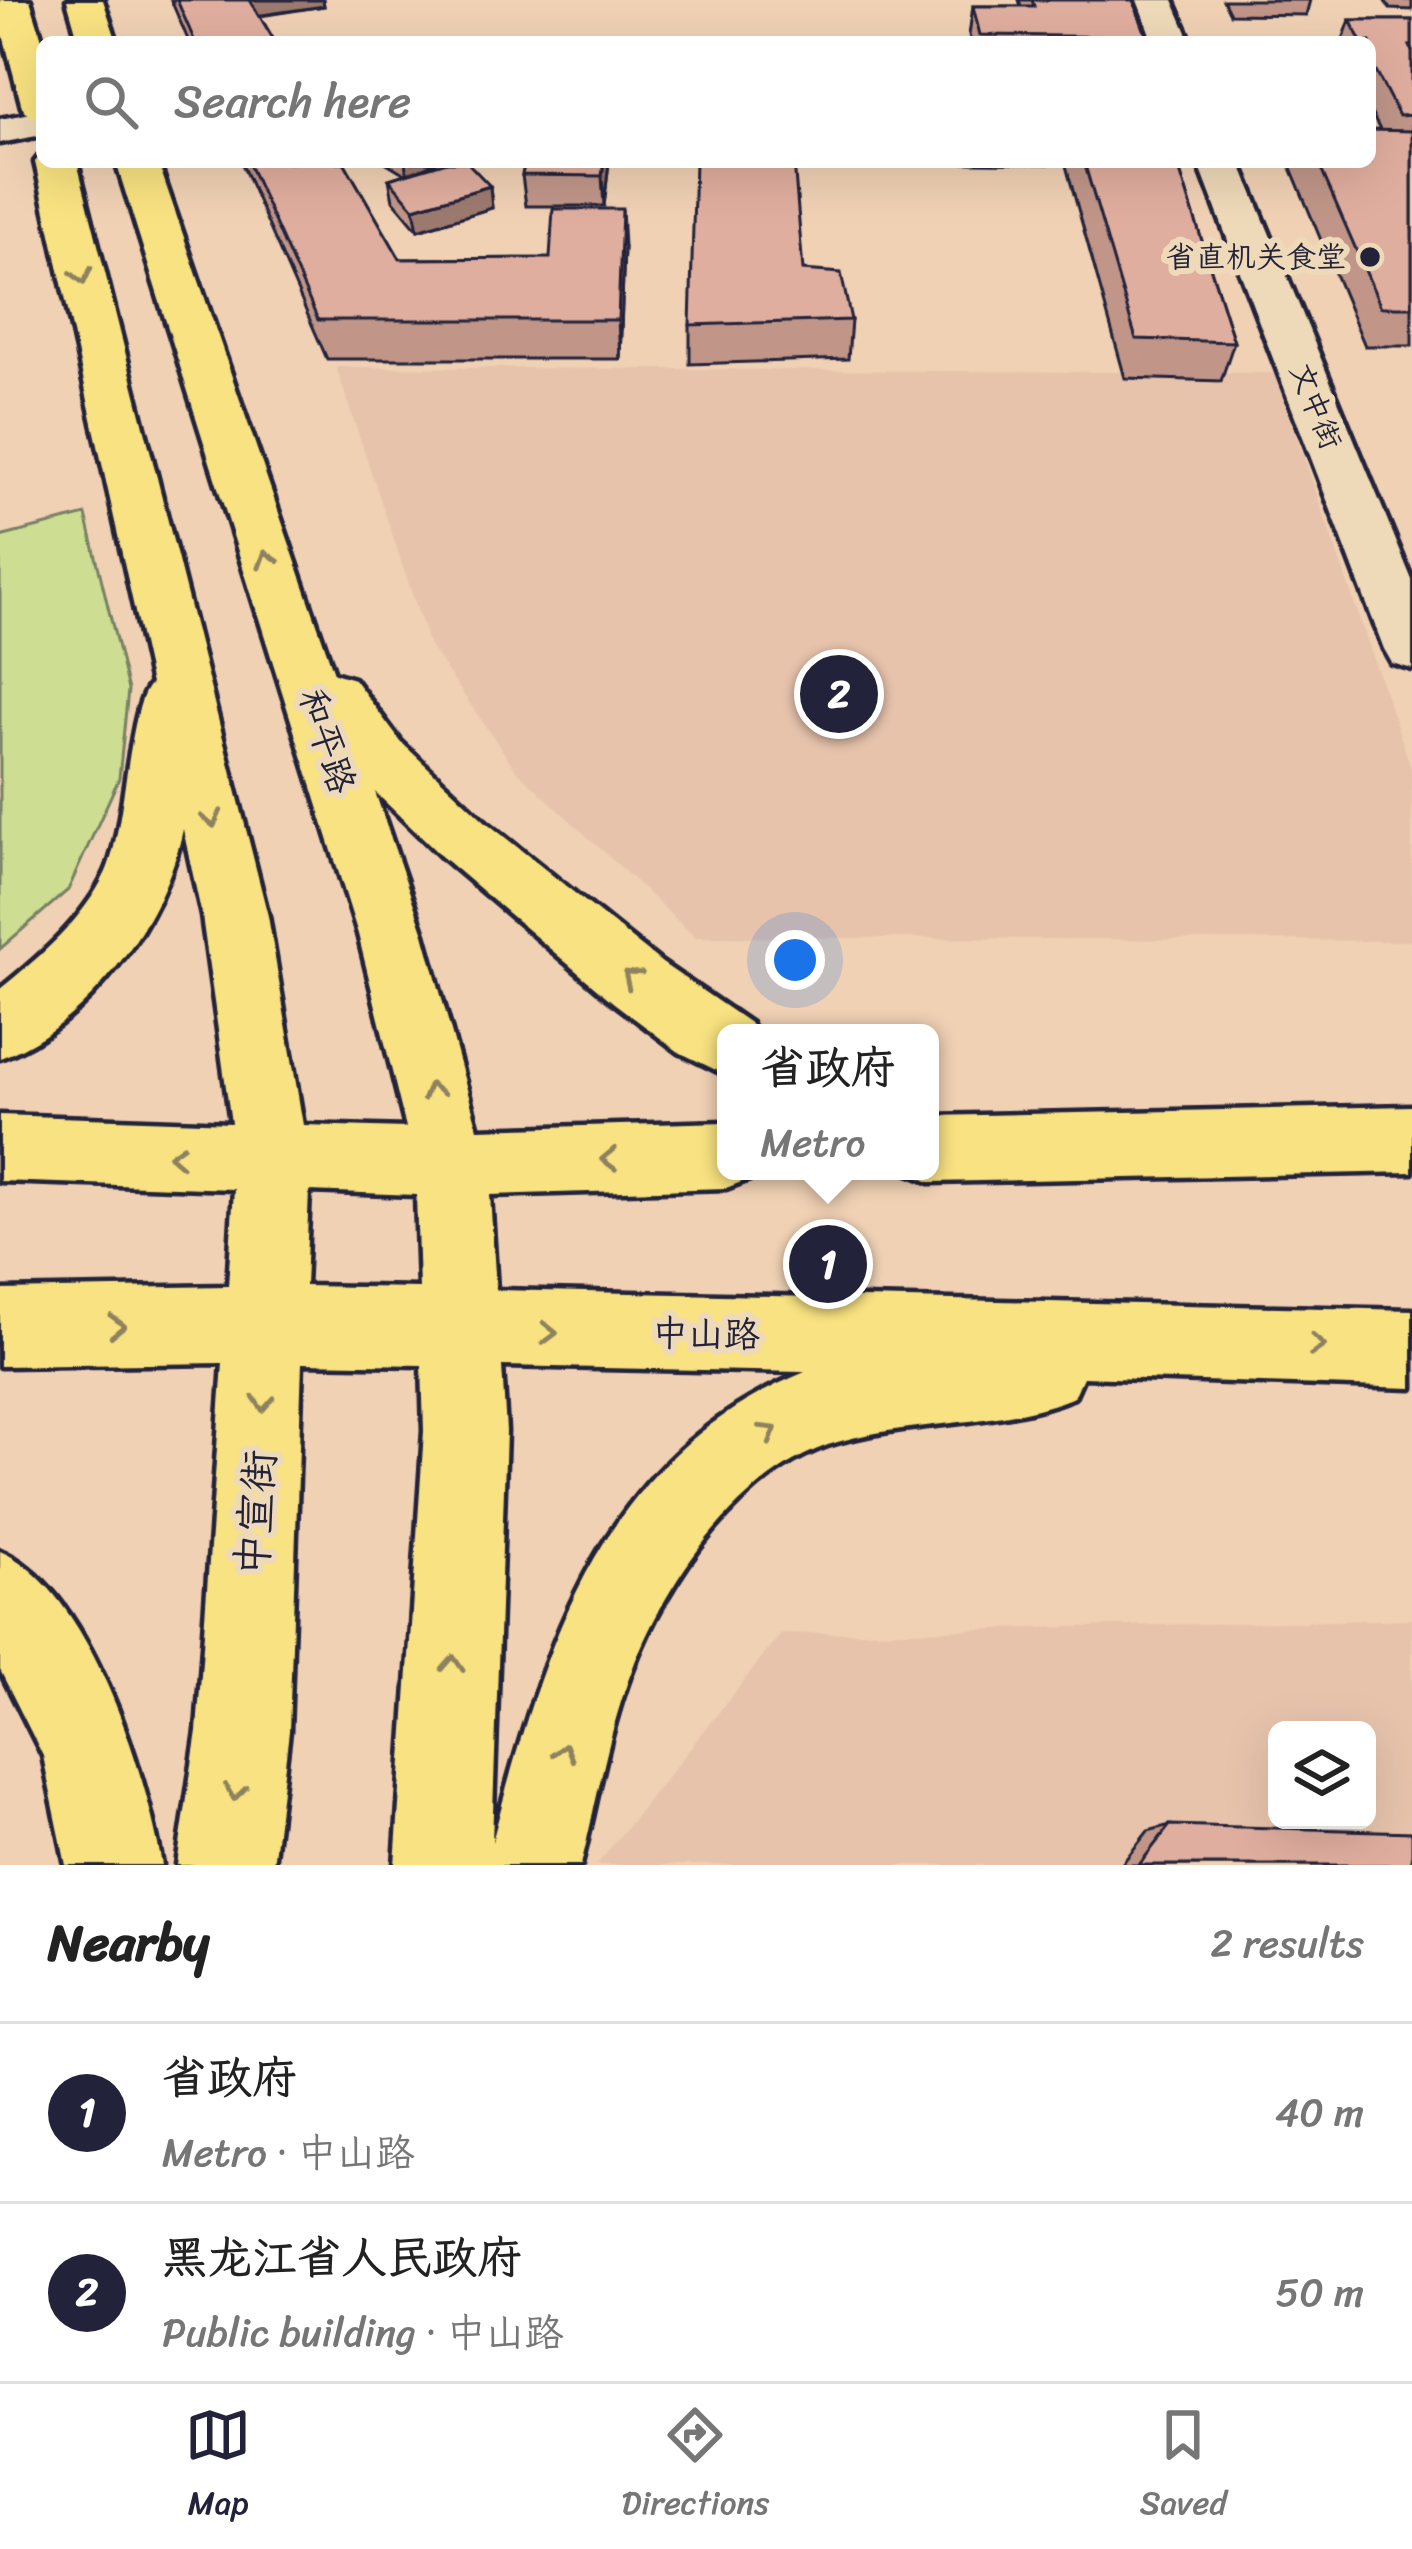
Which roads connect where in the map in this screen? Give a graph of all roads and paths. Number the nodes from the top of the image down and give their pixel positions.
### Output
1 (12, 0) edge
2 (85, 0) edge
3 (1155, 0) edge
4 (96, 36) edge
5 (1170, 36) edge
6 (36, 86) edge
7 (36, 124) edge
8 (0, 131) edge
9 (57, 168) edge
10 (139, 168) edge
11 (1221, 168) edge
12 (286, 619) junction
13 (1412, 649) edge
14 (172, 655) junction
15 (0, 1028) edge
16 (717, 1039) edge
17 (939, 1106) edge
18 (1412, 1139) edge
19 (1180, 1141) junction
20 (0, 1148) edge
21 (939, 1149) edge
22 (717, 1155) edge
23 (273, 1161) junction
24 (451, 1163) junction
25 (268, 1324) junction
26 (0, 1328) edge
27 (463, 1332) junction
28 (1225, 1341) junction
29 (1412, 1349) edge
30 (0, 1595) edge
31 (114, 1865) edge
32 (224, 1865) edge
33 (442, 1865) edge
34 (533, 1865) edge

1 - 6 main road
2 - 4 main road
3 - 5 street
7 - 8 street
9 -> 14 main road
12 -> 10 main road, 和平路
11 - 13 street, 文中街
16 -> 12 main road
24 -> 12 main road, 和平路
14 - 15 main road
14 -> 23 main road
17 - 19 main road
18 - 19 main road
19 - 21 main road
23 -> 20 main road
22 -> 24 main road
23 - 24 main road
23 - 25 main road, 中宣街
24 - 27 main road, 和平路
26 -> 25 main road, 中山路
25 - 27 main road, 中山路
25 -> 32 main road, 中宣街
27 -> 28 main road, 中山路
33 -> 27 main road
28 -> 29 main road, 中山路
34 -> 28 main road
30 - 31 main road

